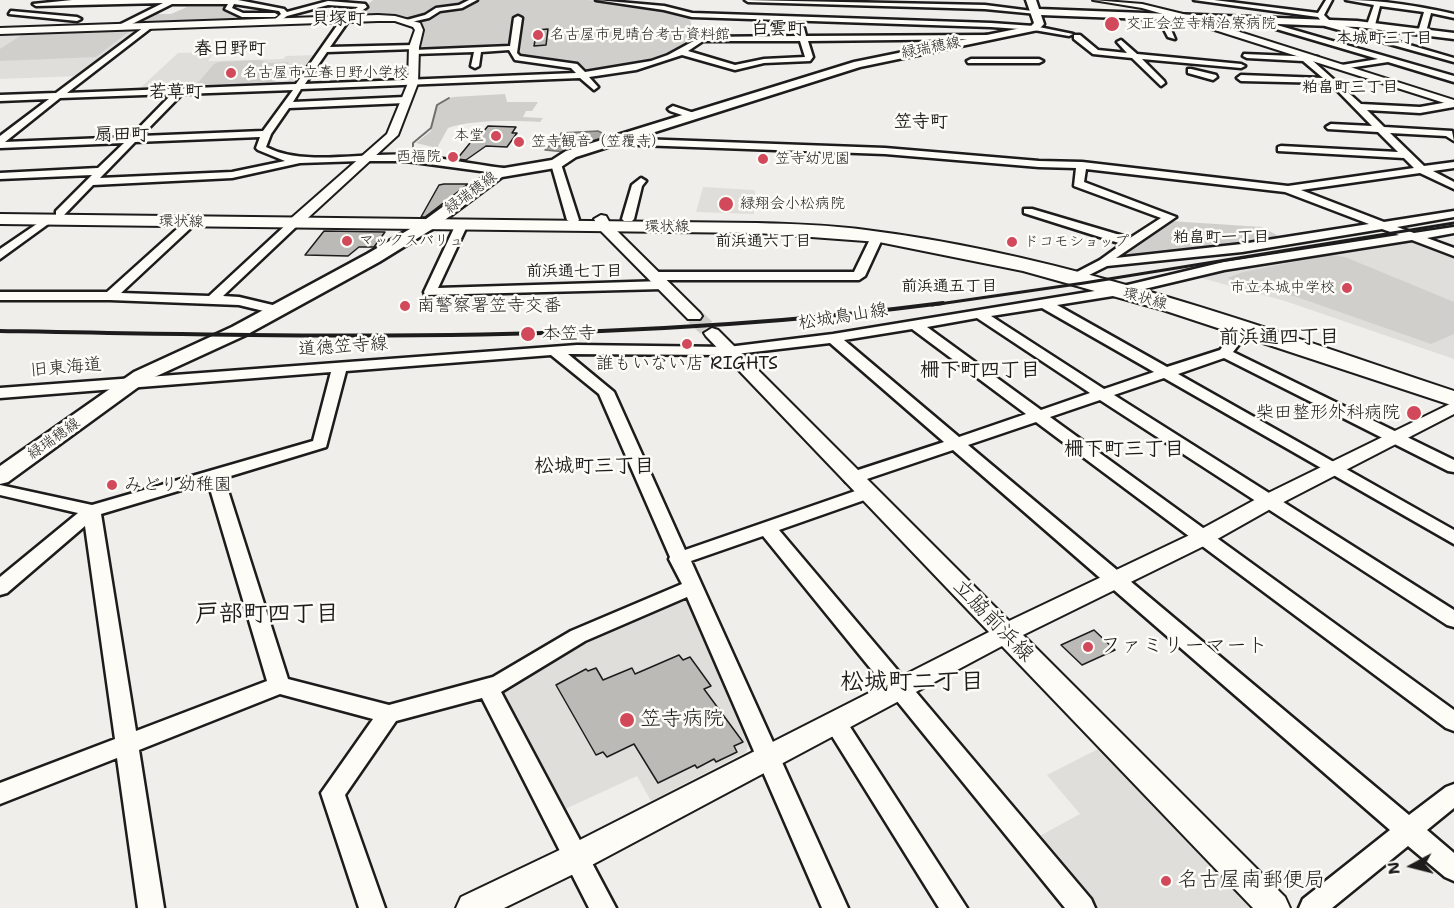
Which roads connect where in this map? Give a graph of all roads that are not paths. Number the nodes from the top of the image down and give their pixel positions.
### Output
1 (46, 0) edge
2 (272, 0) edge
3 (370, 0) edge
4 (474, 0) edge
5 (599, 0) edge
6 (748, 0) edge
7 (758, 0) edge
8 (1097, 0) edge
9 (1198, 0) edge
10 (1278, 0) edge
11 (1329, 0) edge
12 (1349, 0) edge
13 (1368, 0) edge
14 (174, 1) edge
15 (626, 1) edge
16 (102, 2) junction
17 (803, 2) junction
18 (847, 2) edge
19 (1126, 2) edge
20 (1228, 2) edge
21 (237, 3) junction
22 (943, 3) edge
23 (1378, 3) junction
24 (36, 4) junction
25 (259, 4) junction
26 (361, 5) junction
27 (1237, 5) junction
28 (1442, 5) dead end
29 (1034, 6) edge
30 (985, 7) junction
31 (0, 9) edge
32 (21, 9) junction
33 (1272, 9) junction
34 (1428, 9) junction
35 (11, 13) junction
36 (1454, 13) edge
37 (944, 14) junction
38 (83, 15) junction
39 (897, 15) junction
40 (1320, 15) junction
41 (0, 17) edge
42 (282, 17) junction
43 (749, 17) junction
44 (518, 18) dead end
45 (798, 18) junction
46 (1162, 18) junction
47 (346, 19) junction
48 (1190, 19) junction
49 (845, 20) junction
50 (1216, 20) junction
51 (407, 21) junction
52 (1257, 21) junction
53 (946, 24) junction
54 (1328, 24) junction
55 (1371, 25) junction
56 (124, 26) junction
57 (148, 26) junction
58 (63, 28) junction
59 (1034, 28) junction
60 (698, 29) dead end
61 (0, 31) edge
62 (989, 31) junction
63 (1422, 32) junction
64 (1454, 36) edge
65 (913, 37) junction
66 (1172, 37) dead end
67 (802, 38) junction
68 (701, 39) junction
69 (743, 39) junction
70 (1121, 42) dead end
71 (514, 48) junction
72 (414, 49) junction
73 (478, 49) junction
74 (1454, 49) edge
75 (323, 50) junction
76 (682, 52) junction
77 (1429, 53) junction
78 (1134, 55) junction
79 (1247, 56) dead end
80 (1317, 58) junction
81 (1306, 60) junction
82 (1389, 60) junction
83 (1454, 60) edge
84 (971, 61) dead end
85 (1039, 61) dead end
86 (475, 66) dead end
87 (1241, 66) dead end
88 (1345, 67) junction
89 (1191, 71) dead end
90 (583, 75) junction
91 (1213, 77) dead end
92 (1241, 78) dead end
93 (1454, 79) edge
94 (1332, 81) junction
95 (413, 83) junction
96 (1161, 83) dead end
97 (297, 87) junction
98 (594, 87) dead end
99 (179, 92) junction
100 (60, 95) junction
101 (0, 98) edge
102 (405, 100) junction
103 (1454, 104) edge
104 (288, 105) junction
105 (1357, 107) junction
106 (673, 109) dead end
107 (691, 115) junction
108 (1331, 127) dead end
109 (1381, 130) junction
110 (266, 134) junction
111 (1454, 138) edge
112 (132, 140) junction
113 (612, 141) junction
114 (0, 143) edge
115 (1281, 149) dead end
116 (1406, 155) junction
117 (366, 158) junction
118 (309, 160) junction
119 (556, 164) junction
120 (1083, 165) junction
121 (1454, 165) edge
122 (1422, 170) junction
123 (101, 171) junction
124 (503, 171) junction
125 (0, 176) edge
126 (641, 181) dead end
127 (91, 182) junction
128 (1454, 186) edge
129 (1287, 189) junction
130 (1028, 211) dead end
131 (0, 212) edge
132 (1454, 214) edge
133 (54, 216) junction
134 (0, 219) edge
135 (628, 219) junction
136 (298, 220) junction
137 (573, 220) junction
138 (433, 221) junction
139 (190, 222) junction
140 (603, 223) junction
141 (1384, 225) junction
142 (461, 226) junction
143 (1454, 230) edge
144 (1412, 236) junction
145 (877, 237) junction
146 (1132, 243) junction
147 (1454, 252) edge
148 (0, 255) edge
149 (1104, 263) junction
150 (1082, 275) junction
151 (658, 280) junction
152 (1126, 290) junction
153 (0, 296) edge
154 (110, 296) junction
155 (212, 300) junction
156 (1044, 303) junction
157 (276, 310) junction
158 (979, 314) junction
159 (693, 316) tunnel mouth
160 (914, 324) junction
161 (1244, 329) junction
162 (712, 333) tunnel mouth
163 (833, 338) junction
164 (555, 351) junction
165 (728, 351) junction
166 (1225, 353) junction
167 (340, 366) junction
168 (1166, 374) junction
169 (135, 382) junction
170 (1454, 389) edge
171 (0, 393) edge
172 (1101, 394) junction
173 (1454, 399) edge
174 (1454, 407) edge
175 (1038, 417) junction
176 (1395, 437) junction
177 (955, 444) junction
178 (1454, 467) edge
179 (1333, 469) junction
180 (214, 474) junction
181 (0, 477) edge
182 (859, 485) junction
183 (0, 490) edge
184 (1267, 502) junction
185 (92, 511) junction
186 (766, 527) junction
187 (1204, 537) junction
188 (1454, 538) edge
189 (678, 559) junction
190 (1114, 579) junction
191 (0, 588) edge
192 (692, 588) junction
193 (1454, 620) edge
194 (1005, 634) junction
195 (279, 685) junction
196 (488, 688) junction
197 (899, 688) junction
198 (389, 714) junction
199 (835, 722) junction
200 (1454, 722) edge
201 (127, 746) junction
202 (767, 756) junction
203 (0, 794) edge
204 (1454, 794) edge
205 (1408, 830) junction
206 (577, 857) junction
207 (1454, 869) edge
208 (151, 908) edge
209 (372, 908) edge
210 (472, 908) edge
211 (603, 908) edge
212 (835, 908) edge
213 (954, 908) edge
214 (1082, 908) edge
215 (1274, 908) edge
216 (1312, 908) edge

1 - 24 street
2 - 25 street
3 - 26 street
4 - 51 street
5 - 15 street
6 - 7 street
7 - 17 street
7 - 43 street
8 - 19 street
9 - 20 street
9 - 50 street
10 - 33 street
11 - 40 street
12 - 23 street
13 - 36 street
14 - 16 street
14 - 21 street
14 - 56 street
15 - 43 street
16 - 24 street
16 - 38 street
17 - 18 street
17 - 45 street
18 - 39 street
18 - 49 street
19 - 48 street
20 - 27 street
21 - 25 street
21 - 42 street
22 - 30 street
22 - 37 street
22 - 39 street
23 - 34 street
23 - 55 street
24 - 32 street
25 - 42 street
26 - 42 street
26 - 47 street
27 - 33 street
27 - 52 street
28 - 36 street
29 - 30 street
29 - 46 main road
29 - 59 main road
30 - 62 street
31 - 32 street
32 - 35 street
33 - 40 street
34 - 36 street
34 - 63 street
35 - 38 street
35 - 41 street
37 - 39 street
37 - 53 street
38 - 58 street
39 - 49 street
39 - 53 street
39 - 65 street
40 - 54 street
42 - 47 street
42 - 57 street
43 - 45 street
43 - 69 street
44 - 71 street
45 - 49 street
45 - 67 street
46 - 48 main road
46 - 66 street
47 - 51 street
47 - 75 street
48 - 50 main road
48 - 80 street
50 - 52 main road
51 - 72 street
52 - 54 main road
52 - 82 street
53 - 62 street
54 - 55 main road
54 - 77 street
55 - 63 main road
56 - 57 street
56 - 58 street
57 - 100 street
58 - 61 street
59 - 62 main road, 緑瑞穂線
59 - 78 street
60 - 68 street
62 - 65 street
62 - 107 main road, 緑瑞穂線
63 - 64 main road
65 - 67 street
67 - 69 street
67 - 76 street
68 - 69 street
68 - 76 street
70 - 78 street
71 - 73 street
71 - 90 street
72 - 73 street
72 - 75 street
72 - 95 street
73 - 86 street
74 - 77 street
75 - 97 street
76 - 90 street
77 - 82 street
77 - 83 street
78 - 87 street
78 - 96 street
79 - 81 street
80 - 81 street
80 - 88 street
81 - 94 street
82 - 88 street
82 - 93 street
84 - 85 street
88 - 103 street
89 - 91 street
90 - 95 street
90 - 98 street
92 - 94 street
94 - 105 street
95 - 97 street
95 - 102 street
97 - 99 street
97 - 104 street
99 - 100 street
99 - 112 street
100 - 101 street
100 - 114 street
102 - 104 street
102 - 117 street
103 - 105 street
104 - 110 street
105 - 109 street
106 - 107 street
107 - 113 main road, 緑瑞穂線
108 - 109 street
109 - 111 street
109 - 116 street
110 - 112 street
110 - 118 street
112 - 114 street
112 - 123 street
113 - 119 main road, 緑瑞穂線
113 - 120 street
115 - 116 street
116 - 122 street
117 - 118 street
117 - 124 street
117 - 136 street
118 - 127 street
119 - 124 main road, 緑瑞穂線
119 - 137 street
120 - 129 street
120 - 146 street
121 - 122 street
122 - 128 street
122 - 129 street
123 - 125 street
123 - 127 street
124 - 138 main road, 緑瑞穂線
126 - 135 street
127 - 133 street
129 - 141 street
130 - 146 street
131 - 133 main road, 環状線
132 - 141 street
133 - 134 main road, 環状線
133 - 136 main road, 環状線
133 - 139 main road, 環状線
133 - 148 street
135 - 140 main road, 環状線
135 - 150 main road, 環状線
136 - 138 main road, 環状線
136 - 139 main road, 環状線
136 - 155 street
137 - 138 main road, 環状線
137 - 140 main road, 環状線
138 - 142 main road, 環状線
138 - 157 main road, 緑瑞穂線
139 - 154 street
140 - 142 main road, 環状線
140 - 145 main road, 環状線
140 - 151 street
141 - 144 street
141 - 149 street
142 - 151 street
143 - 144 street, 松城鳥山線
144 - 147 street
144 - 152 street, 松城鳥山線
145 - 151 street
145 - 152 main road, 環状線
146 - 149 street
149 - 150 street
150 - 152 main road, 環状線
151 - 159 street
152 - 156 street, 松城鳥山線
152 - 161 main road, 環状線
152 - 170 main road, 環状線
153 - 154 street
154 - 155 street
155 - 157 street
156 - 158 street, 松城鳥山線
156 - 168 street
157 - 169 main road, 緑瑞穂線
158 - 160 street, 松城鳥山線
158 - 172 street
160 - 163 street, 松城鳥山線
160 - 175 street
161 - 166 street
161 - 173 main road, 環状線
162 - 165 street, 立脇前浜線
163 - 165 street, 松城鳥山線
163 - 177 street
164 - 165 street, 松城鳥山線
164 - 167 street, 道徳笠寺線
164 - 189 street
165 - 182 street, 立脇前浜線
166 - 168 street
166 - 176 street
167 - 169 street, 道徳笠寺線
167 - 180 street
168 - 172 street
168 - 179 street
169 - 171 street, 旧東海道
169 - 181 main road, 緑瑞穂線
172 - 175 street
172 - 184 street
174 - 176 street
175 - 177 street
175 - 187 street
176 - 178 street
176 - 179 street
177 - 182 street
177 - 190 street
179 - 184 street
179 - 188 street
180 - 185 street
180 - 195 street
182 - 186 street
182 - 194 street, 立脇前浜線
183 - 185 street
184 - 187 street
184 - 193 street
185 - 191 street
185 - 201 street
186 - 189 street
186 - 197 street
187 - 190 street
187 - 200 street
189 - 192 street
190 - 194 street
190 - 205 street
192 - 196 street
192 - 202 street
194 - 197 street
194 - 215 street, 立脇前浜線
195 - 198 street
195 - 201 street
196 - 198 street
196 - 206 street
197 - 199 street
197 - 214 street
198 - 209 street
199 - 202 street
199 - 213 street
201 - 203 street
201 - 208 street
202 - 206 street
202 - 212 street
204 - 205 street
205 - 207 street
205 - 216 street
206 - 210 street
206 - 211 street

